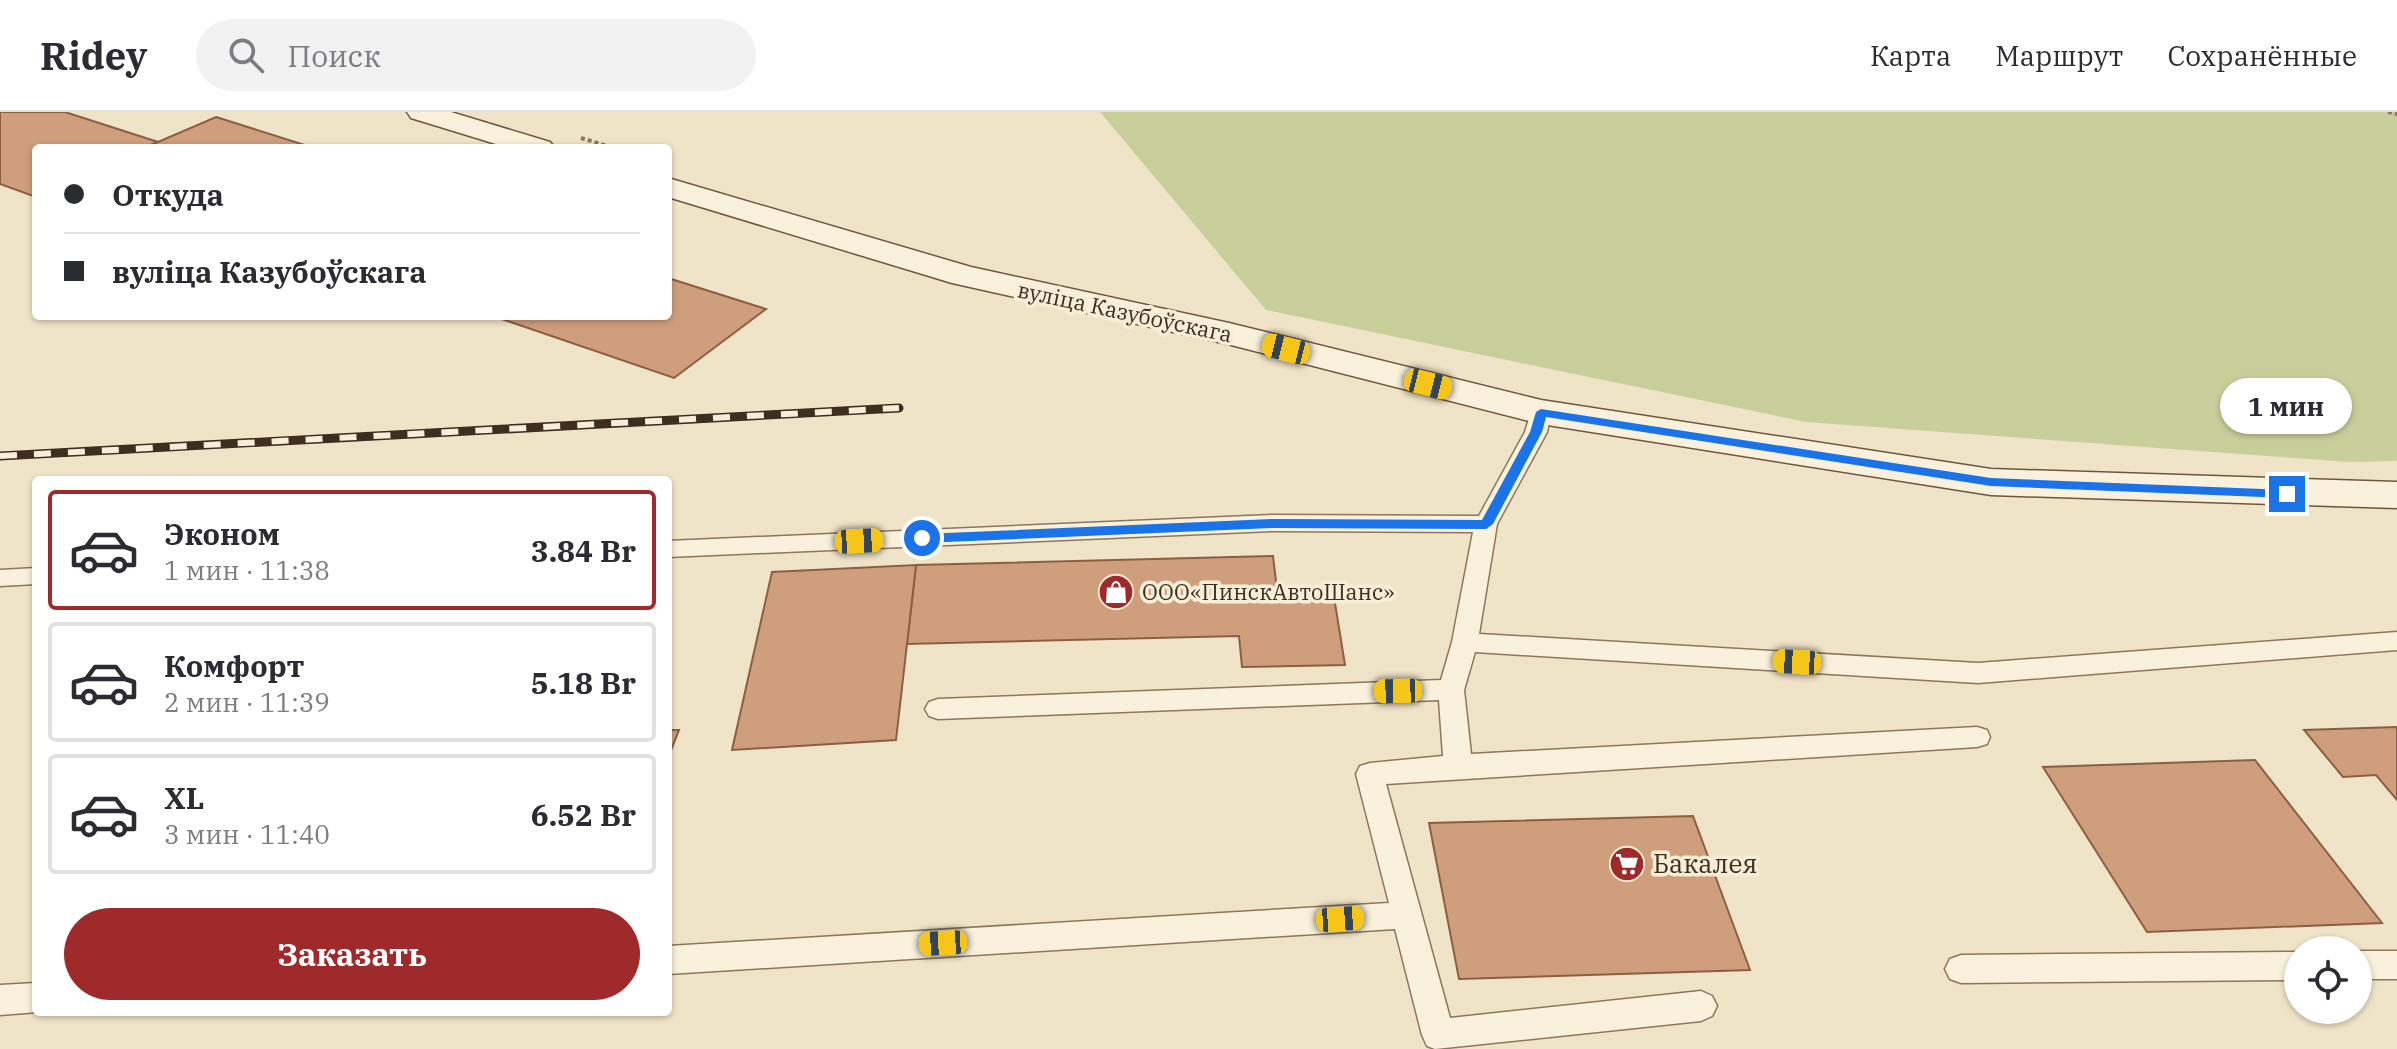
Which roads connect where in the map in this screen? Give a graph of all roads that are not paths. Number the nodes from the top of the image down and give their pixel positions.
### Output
1 (421, 112) edge
2 (527, 144) edge
3 (672, 188) edge
4 (1541, 412) junction
5 (2397, 495) edge
6 (1486, 524) junction
7 (672, 549) edge
8 (32, 576) edge
9 (0, 578) edge
10 (2397, 641) edge
11 (1465, 642) junction
12 (1451, 690) junction
13 (938, 709) dead end
14 (1977, 737) dead end
15 (1458, 766) junction
16 (1407, 915) junction
17 (672, 960) edge
18 (2372, 965) edge
19 (2397, 965) edge
20 (2284, 966) edge
21 (1961, 969) dead end
22 (32, 998) edge
23 (0, 1000) edge
24 (1701, 1006) dead end

1 - 2 street
3 - 4 street, вуліца Казубоўскага
4 - 5 street, вуліца Казубоўскага
4 - 6 lane
6 - 7 lane
6 - 11 lane
8 - 9 lane
10 - 11 lane
11 - 12 lane
12 - 13 lane
12 - 15 lane
14 - 15 lane
15 - 16 lane
16 - 17 lane
16 - 24 lane
18 - 19 lane
20 - 21 lane
22 - 23 lane

